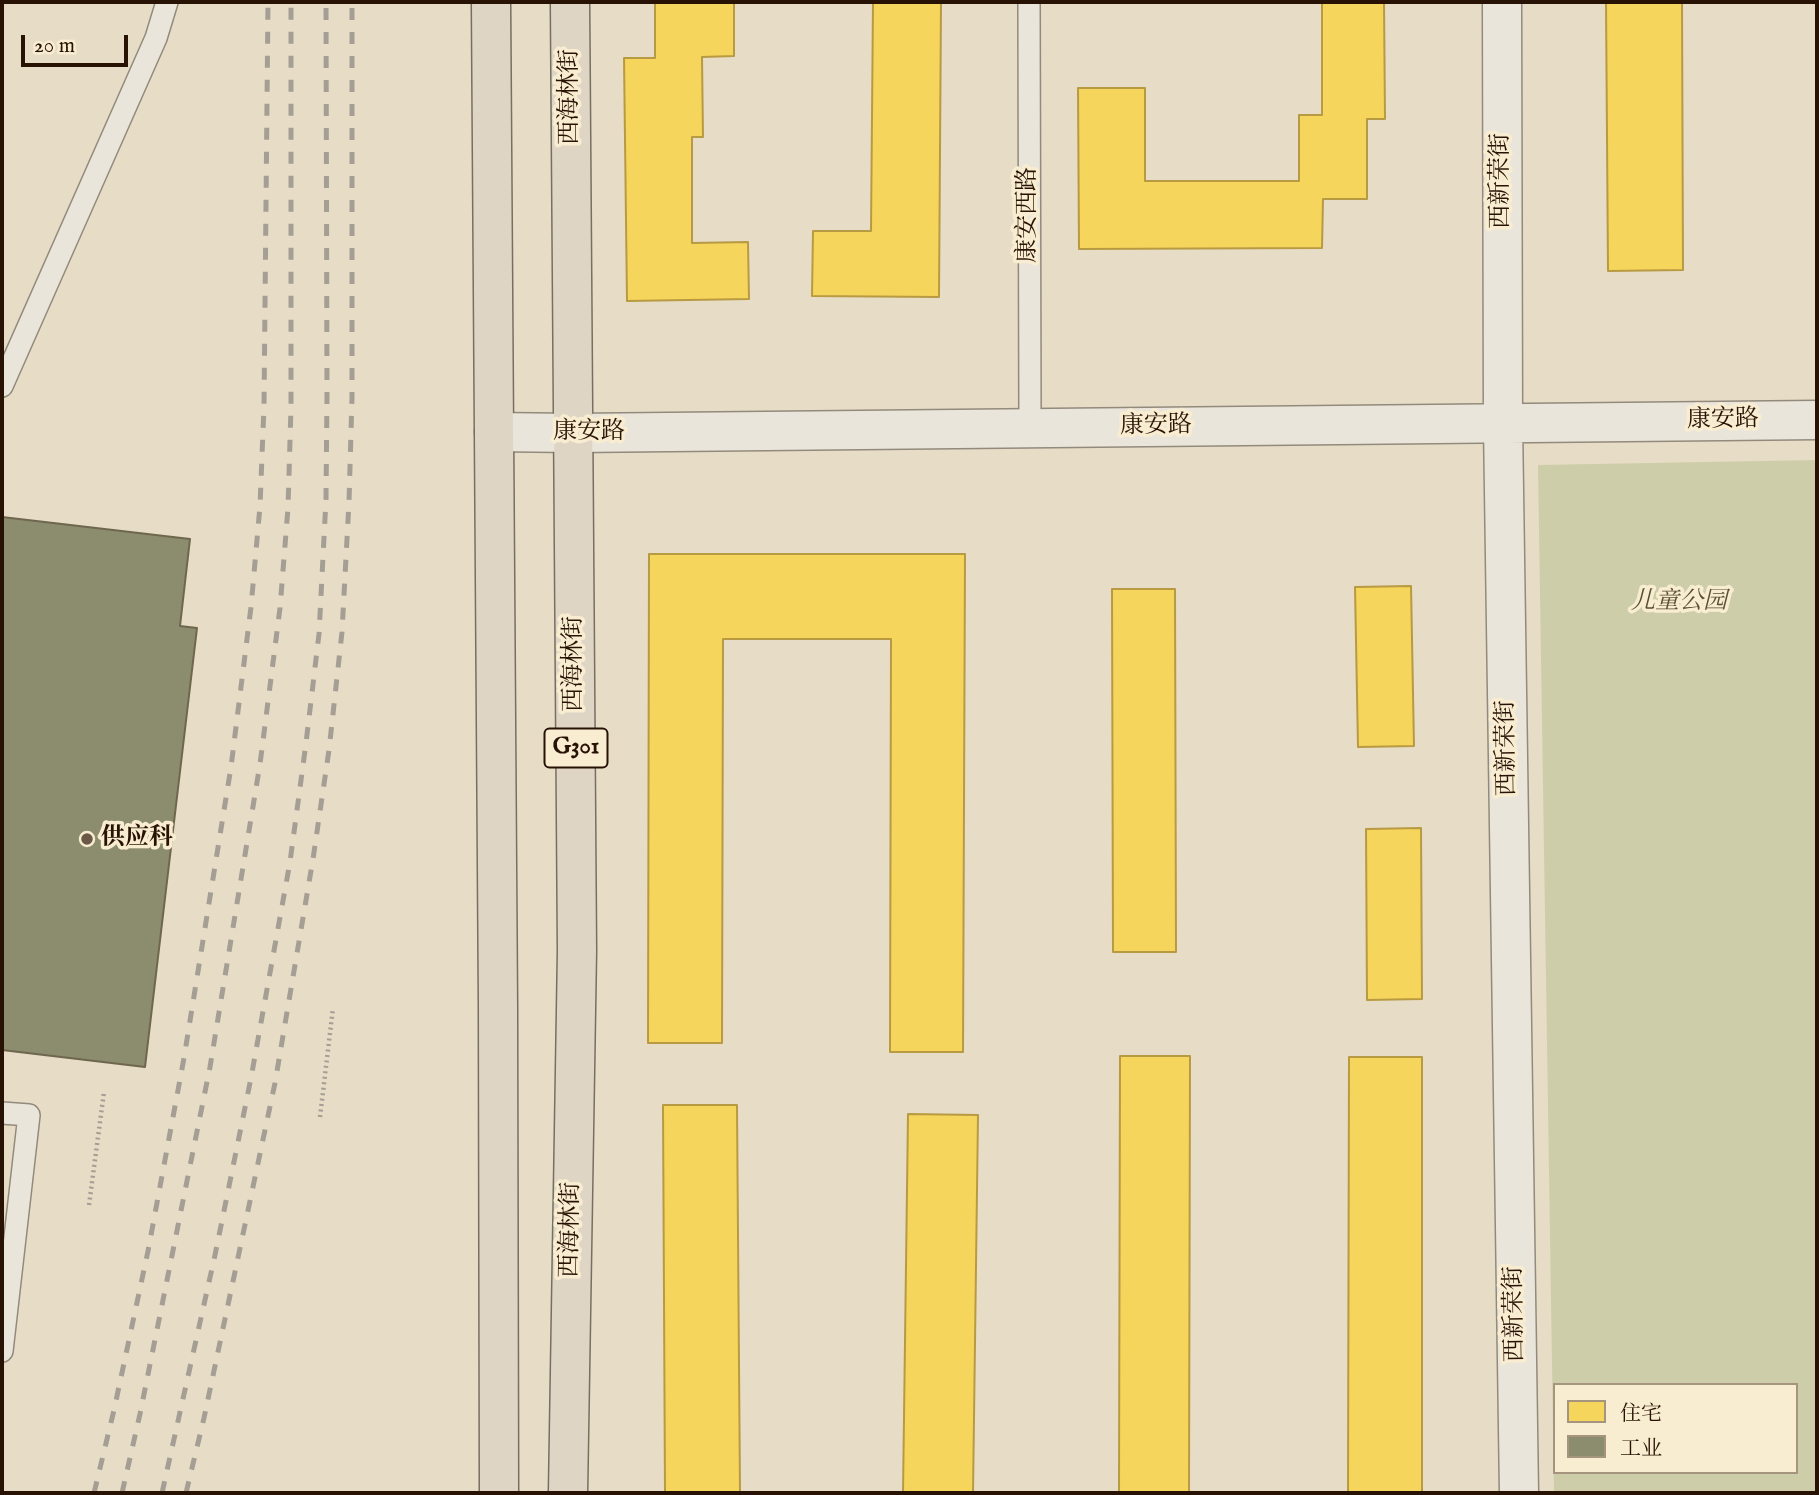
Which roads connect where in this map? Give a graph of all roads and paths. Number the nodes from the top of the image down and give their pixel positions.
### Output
1 (167, 2) edge
2 (491, 2) edge
3 (570, 2) edge
4 (1029, 2) edge
5 (1502, 2) edge
6 (2, 386) edge
7 (1817, 420) edge
8 (1503, 424) junction
9 (1030, 428) junction
10 (494, 432) junction
11 (574, 433) junction
12 (332, 1008) dead end
13 (104, 1092) dead end
14 (2, 1113) edge
15 (320, 1117) dead end
16 (89, 1205) dead end
17 (2, 1351) edge
18 (499, 1493) edge
19 (568, 1493) edge
20 (1519, 1493) edge

1 - 6 lane
2 - 10 highway
3 - 11 highway, 西海林街 / G301
4 - 9 lane, 康安西路
5 - 8 street, 西新荣街
7 - 8 street, 康安路
8 - 9 street, 康安路
8 - 20 street, 西新荣街
9 - 11 street, 康安路
10 - 11 street, 康安路
10 - 18 highway
11 - 19 highway, 西海林街 / G301
12 - 15 path
13 - 16 path
14 - 17 lane

